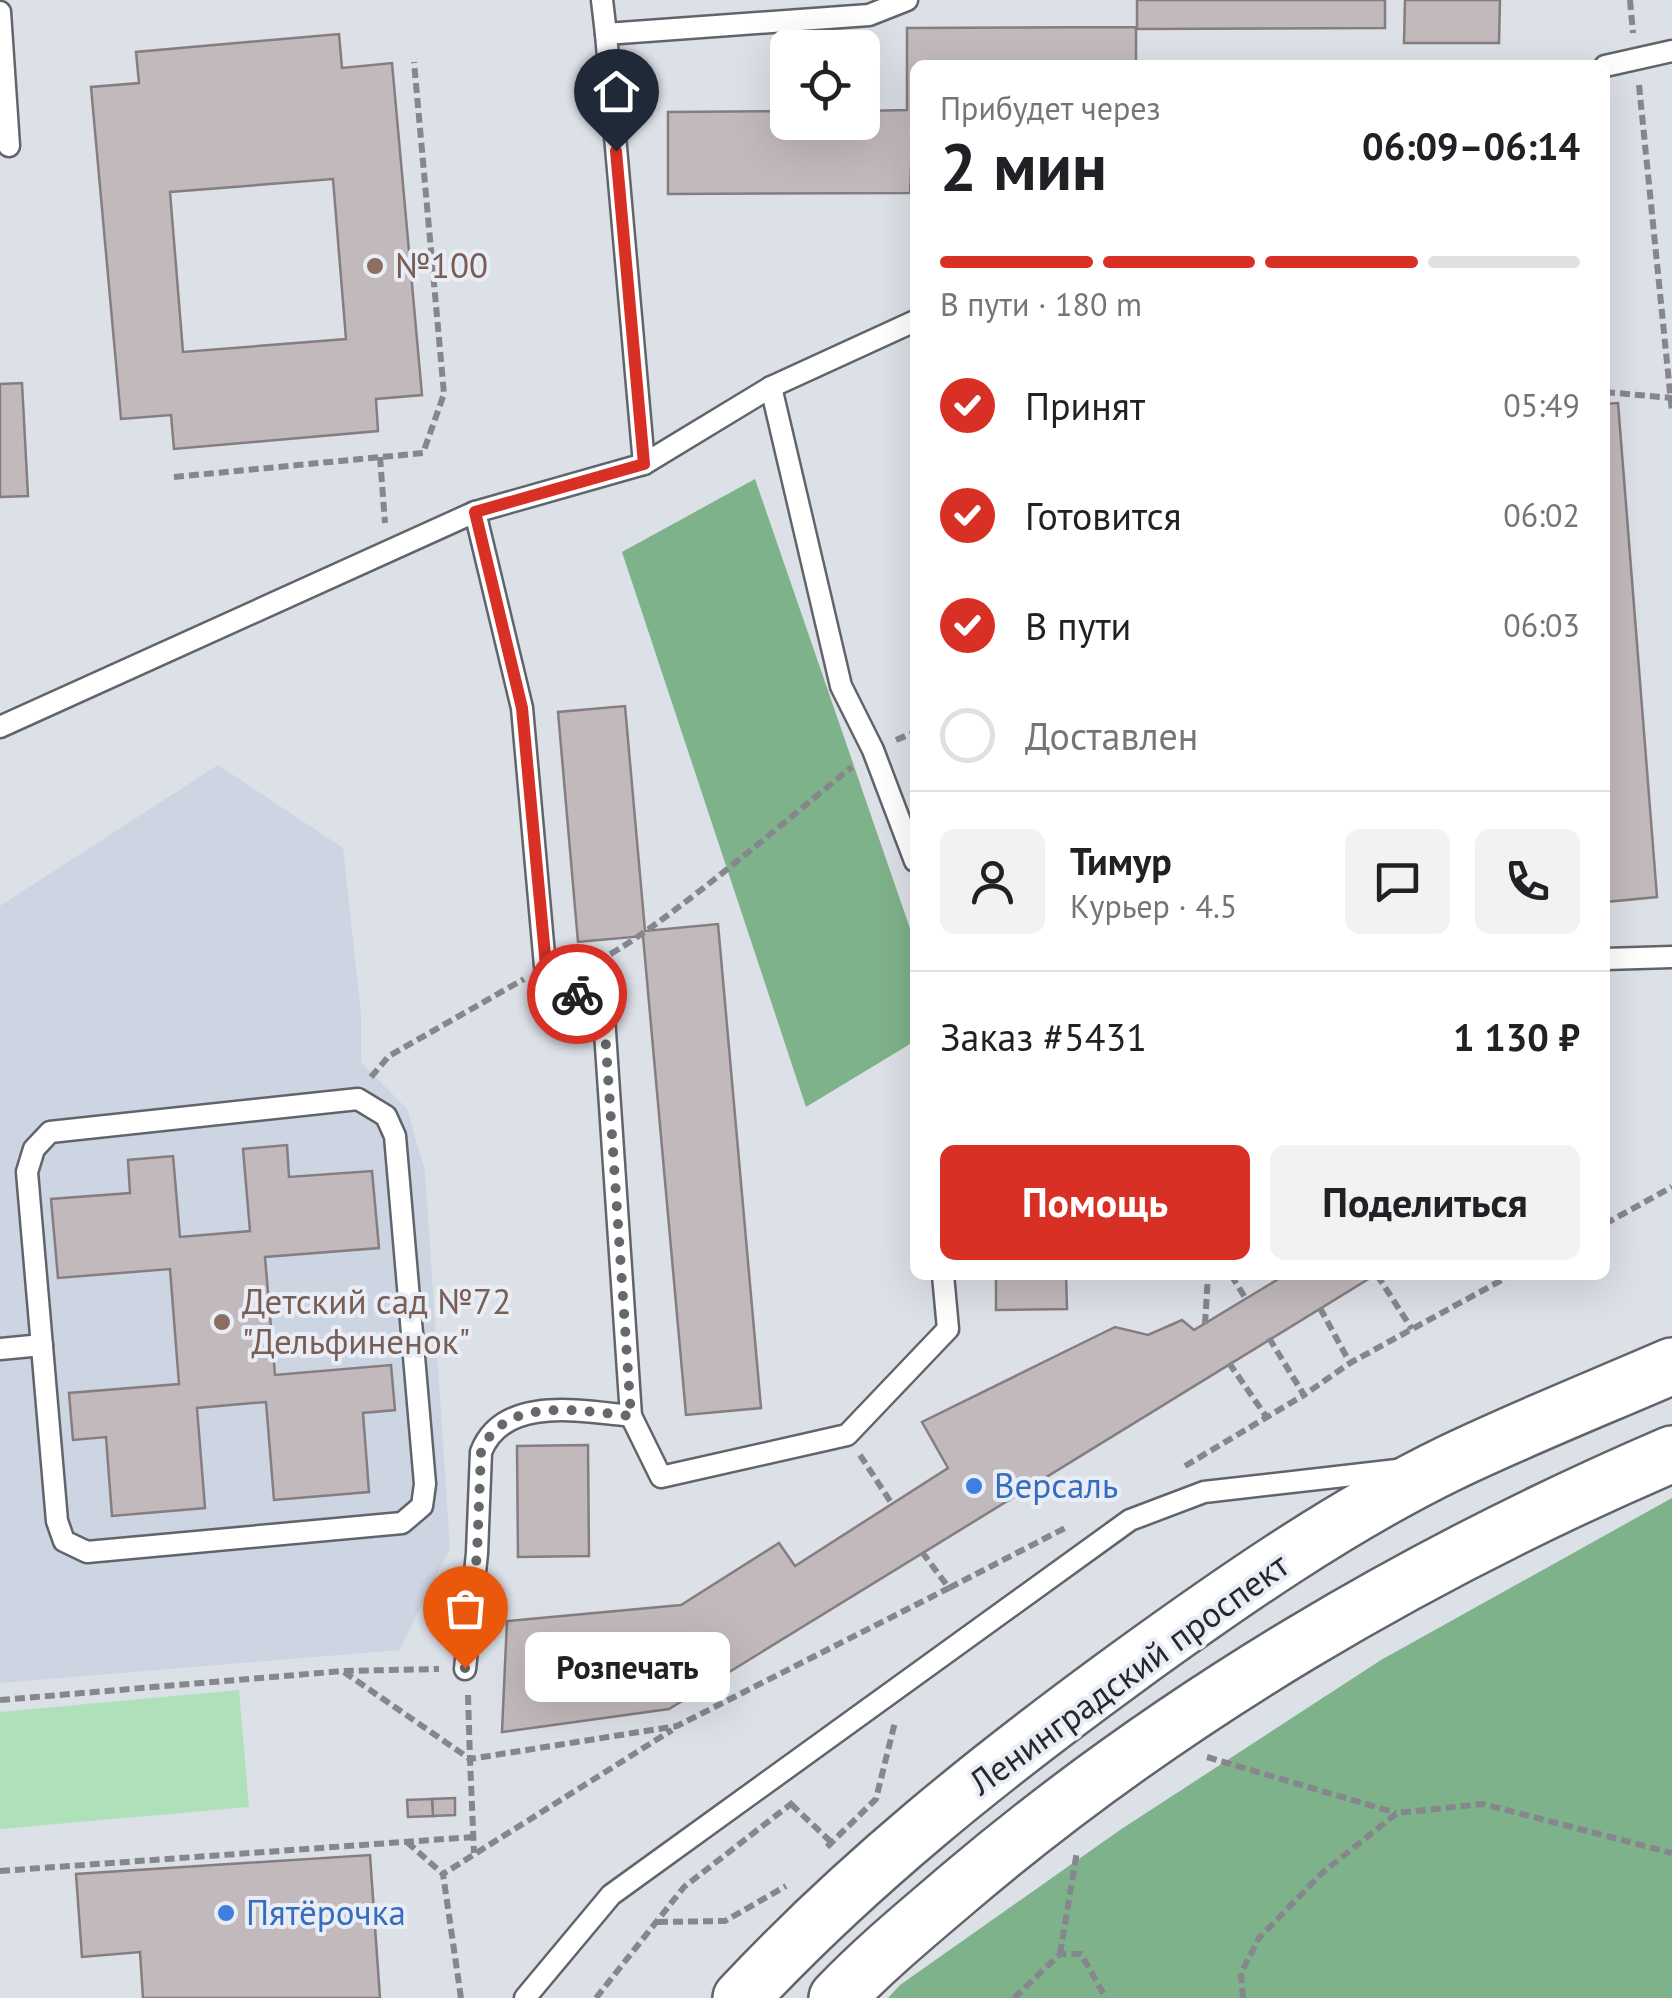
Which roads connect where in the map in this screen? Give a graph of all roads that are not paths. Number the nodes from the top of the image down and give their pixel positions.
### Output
1 (602, 0) edge
2 (907, 0) edge
3 (0, 12) edge
4 (606, 34) junction
5 (1672, 51) edge
6 (1610, 65) edge
7 (9, 146) dead end
8 (910, 323) edge
9 (771, 387) junction
10 (644, 464) junction
11 (475, 512) junction
12 (0, 727) edge
13 (910, 848) edge
14 (1672, 957) edge
15 (1610, 959) edge
16 (943, 1280) edge
17 (42, 1345) junction
18 (0, 1349) edge
19 (1672, 1366) edge
20 (631, 1416) junction
21 (1672, 1454) edge
22 (1448, 1464) junction
23 (465, 1668) road end
24 (525, 1998) edge
25 (741, 1998) edge
26 (837, 1998) edge

1 - 4 lane
2 - 4 lane
3 - 7 lane
4 - 10 lane
5 - 6 lane
8 - 9 lane
9 - 10 lane
9 - 13 lane
10 - 11 lane
11 - 12 lane
11 - 20 lane
14 - 15 lane
16 - 20 lane
17 - 17 lane
17 - 18 lane
19 - 22 main road, Ленинградский проспект
20 - 23 lane
21 - 26 main road, Ленинградский проспект
22 - 24 lane
22 - 25 main road, Ленинградский проспект

